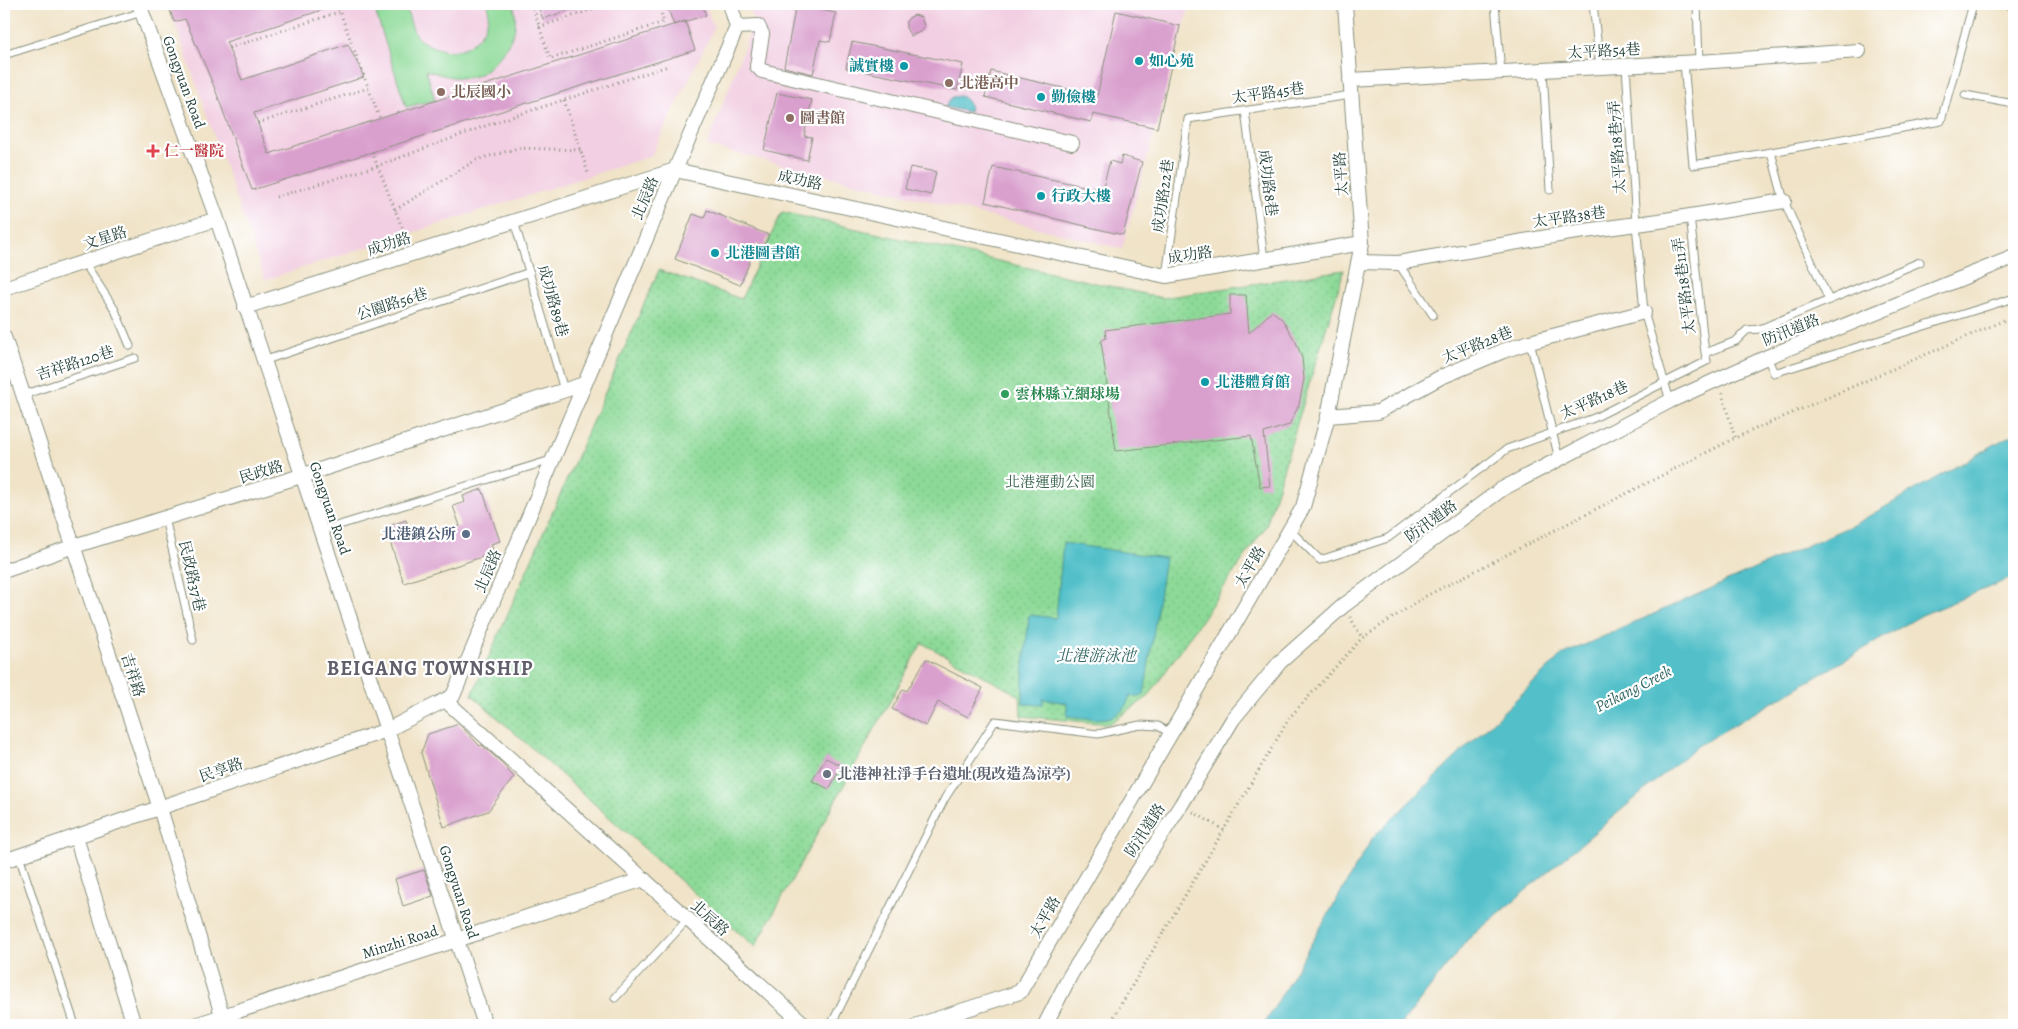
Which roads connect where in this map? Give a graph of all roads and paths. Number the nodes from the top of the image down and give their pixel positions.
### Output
1 (336, 4) edge
2 (532, 4) edge
3 (609, 4) edge
4 (658, 4) edge
5 (730, 4) edge
6 (1345, 4) edge
7 (1494, 4) edge
8 (1593, 4) edge
9 (1697, 4) edge
10 (1973, 4) edge
11 (2004, 4) edge
12 (2014, 6) edge
13 (140, 8) edge
14 (340, 12) junction
15 (540, 27) junction
16 (737, 27) junction
17 (229, 48) dead end
18 (1859, 51) dead end
19 (4, 55) edge
20 (1698, 62) junction
21 (1684, 63) junction
22 (668, 66) dead end
23 (1626, 66) junction
24 (1600, 67) junction
25 (1543, 70) junction
26 (1501, 72) junction
27 (1350, 80) junction
28 (368, 88) junction
29 (1965, 95) dead end
30 (1351, 96) junction
31 (564, 100) junction
32 (2014, 104) edge
33 (1245, 111) junction
34 (1188, 118) joint
35 (380, 119) dead end
36 (258, 123) dead end
37 (1072, 143) dead end
38 (581, 150) junction
39 (372, 152) dead end
40 (1771, 152) junction
41 (378, 166) junction
42 (675, 170) junction
43 (590, 176) dead end
44 (1550, 190) dead end
45 (276, 197) dead end
46 (1784, 201) junction
47 (395, 210) junction
48 (1690, 216) junction
49 (216, 219) junction
50 (514, 221) junction
51 (1636, 224) junction
52 (405, 235) dead end
53 (1362, 243) junction
54 (2014, 257) edge
55 (1264, 260) junction
56 (84, 262) junction
57 (1358, 262) junction
58 (1920, 262) dead end
59 (1398, 263) junction
60 (530, 272) junction
61 (1166, 276) junction
62 (4, 288) edge
63 (2014, 298) edge
64 (1829, 300) junction
65 (245, 307) junction
66 (1644, 312) junction
67 (1433, 315) dead end
68 (2014, 316) edge
69 (4, 337) edge
70 (1530, 342) junction
71 (130, 346) dead end
72 (1705, 353) junction
73 (1767, 357) junction
74 (136, 358) dead end
75 (263, 361) junction
76 (1718, 380) junction
77 (1664, 383) junction
78 (584, 384) junction
79 (564, 390) junction
80 (23, 395) junction
81 (1670, 402) junction
82 (1328, 416) junction
83 (1552, 433) junction
84 (1735, 438) junction
85 (1559, 459) junction
86 (552, 460) junction
87 (301, 476) junction
88 (165, 518) junction
89 (1290, 530) junction
90 (320, 531) junction
91 (74, 546) junction
92 (4, 571) edge
93 (1343, 606) junction
94 (1362, 638) junction
95 (193, 640) dead end
96 (445, 700) junction
97 (387, 730) junction
98 (1172, 734) junction
99 (160, 808) junction
100 (1192, 812) dead end
101 (1224, 830) junction
102 (76, 837) junction
103 (19, 856) junction
104 (4, 861) edge
105 (644, 879) junction
106 (688, 919) junction
107 (458, 940) junction
108 (615, 998) dead end
109 (223, 1021) edge
110 (75, 1025) edge
111 (134, 1025) edge
112 (195, 1025) edge
113 (485, 1025) edge
114 (805, 1025) edge
115 (831, 1025) edge
116 (918, 1025) edge
117 (1045, 1025) edge
118 (1109, 1025) edge

1 - 14 path
2 - 15 path
3 - 15 path
4 - 15 path
5 - 16 street
6 - 27 street, 太平路
7 - 26 lane
8 - 24 lane
9 - 20 lane
10 - 40 lane
11 - 12 lane
13 - 19 lane
13 - 49 street, Gongyuan Road
14 - 17 path
14 - 28 path
16 - 37 street
16 - 42 street, 北辰路
18 - 20 street, 太平路54巷
20 - 21 street, 太平路54巷
21 - 23 street, 太平路54巷
21 - 40 lane
22 - 31 path
23 - 24 street, 太平路54巷
23 - 51 lane, 太平路18巷7弄
24 - 25 street, 太平路54巷
25 - 26 street, 太平路54巷
25 - 44 lane
26 - 27 street, 太平路54巷
27 - 30 street, 太平路
28 - 35 path
28 - 36 path
29 - 32 lane
30 - 33 lane, 太平路45巷
30 - 53 street, 太平路
31 - 38 path
31 - 41 path
33 - 34 lane, 太平路45巷
33 - 55 lane, 成功路8巷
34 - 61 lane, 成功路22巷
38 - 43 path
38 - 47 path
39 - 41 path
40 - 46 lane
41 - 45 path
41 - 47 path
42 - 50 street, 成功路
42 - 61 street, 成功路
42 - 78 street, 北辰路
46 - 48 street, 太平路38巷
46 - 64 lane
47 - 52 path
48 - 51 street, 太平路38巷
48 - 72 lane, 太平路18巷11弄
49 - 56 street, 文星路
49 - 65 street, Gongyuan Road
50 - 60 lane, 成功路89巷
50 - 65 street, 成功路
51 - 59 street, 太平路38巷
51 - 66 lane, 太平路18巷7弄
53 - 55 street, 成功路
53 - 57 street, 太平路
54 - 73 street, 防汛道路
55 - 61 street, 成功路
56 - 62 street, 文星路
56 - 71 lane
57 - 59 street, 太平路38巷
57 - 82 street, 太平路
58 - 64 lane, 太平路18巷
59 - 67 lane
60 - 75 lane, 公園路56巷
60 - 79 lane, 成功路89巷
63 - 73 lane
64 - 72 lane, 太平路18巷
65 - 75 street, Gongyuan Road
66 - 70 street, 太平路28巷
66 - 77 lane, 太平路18巷7弄
68 - 84 path
69 - 80 street, 吉祥路
70 - 82 street, 太平路28巷
70 - 83 lane
72 - 77 lane, 太平路18巷
73 - 76 street, 防汛道路
74 - 80 lane, 吉祥路120巷
75 - 87 street, Gongyuan Road
76 - 81 street, 防汛道路
76 - 84 path
77 - 81 lane, 太平路18巷7弄
77 - 83 lane, 太平路18巷
78 - 79 street, 民政路
78 - 86 street, 北辰路
79 - 87 street, 民政路
80 - 91 street, 吉祥路
81 - 85 street, 防汛道路
82 - 89 street, 太平路
83 - 85 lane
83 - 89 lane, 太平路18巷
84 - 94 path
85 - 93 street, 防汛道路
86 - 90 lane
86 - 96 street, 北辰路
87 - 88 street, 民政路
87 - 90 street, Gongyuan Road
88 - 91 street, 民政路
88 - 95 lane, 民政路37巷
89 - 98 street, 太平路
90 - 97 street, Gongyuan Road
91 - 92 street, 民政路
91 - 99 street, 吉祥路
93 - 94 path
93 - 117 street, 防汛道路
94 - 101 path
96 - 97 street, 民享路
96 - 105 street, 北辰路
97 - 99 street, 民享路
97 - 107 street, Gongyuan Road
98 - 115 lane
98 - 116 street, 太平路
99 - 102 street, 民享路
99 - 109 street, 吉祥路
100 - 101 path
101 - 118 path
102 - 103 street, 民享路
102 - 111 street
103 - 104 street, 民享路
103 - 110 lane
105 - 106 street, 北辰路
105 - 107 street, Minzhi Road
106 - 108 lane
106 - 114 street, 北辰路
107 - 109 street, Minzhi Road
107 - 113 street, Gongyuan Road
109 - 112 street, Minzhi Road

